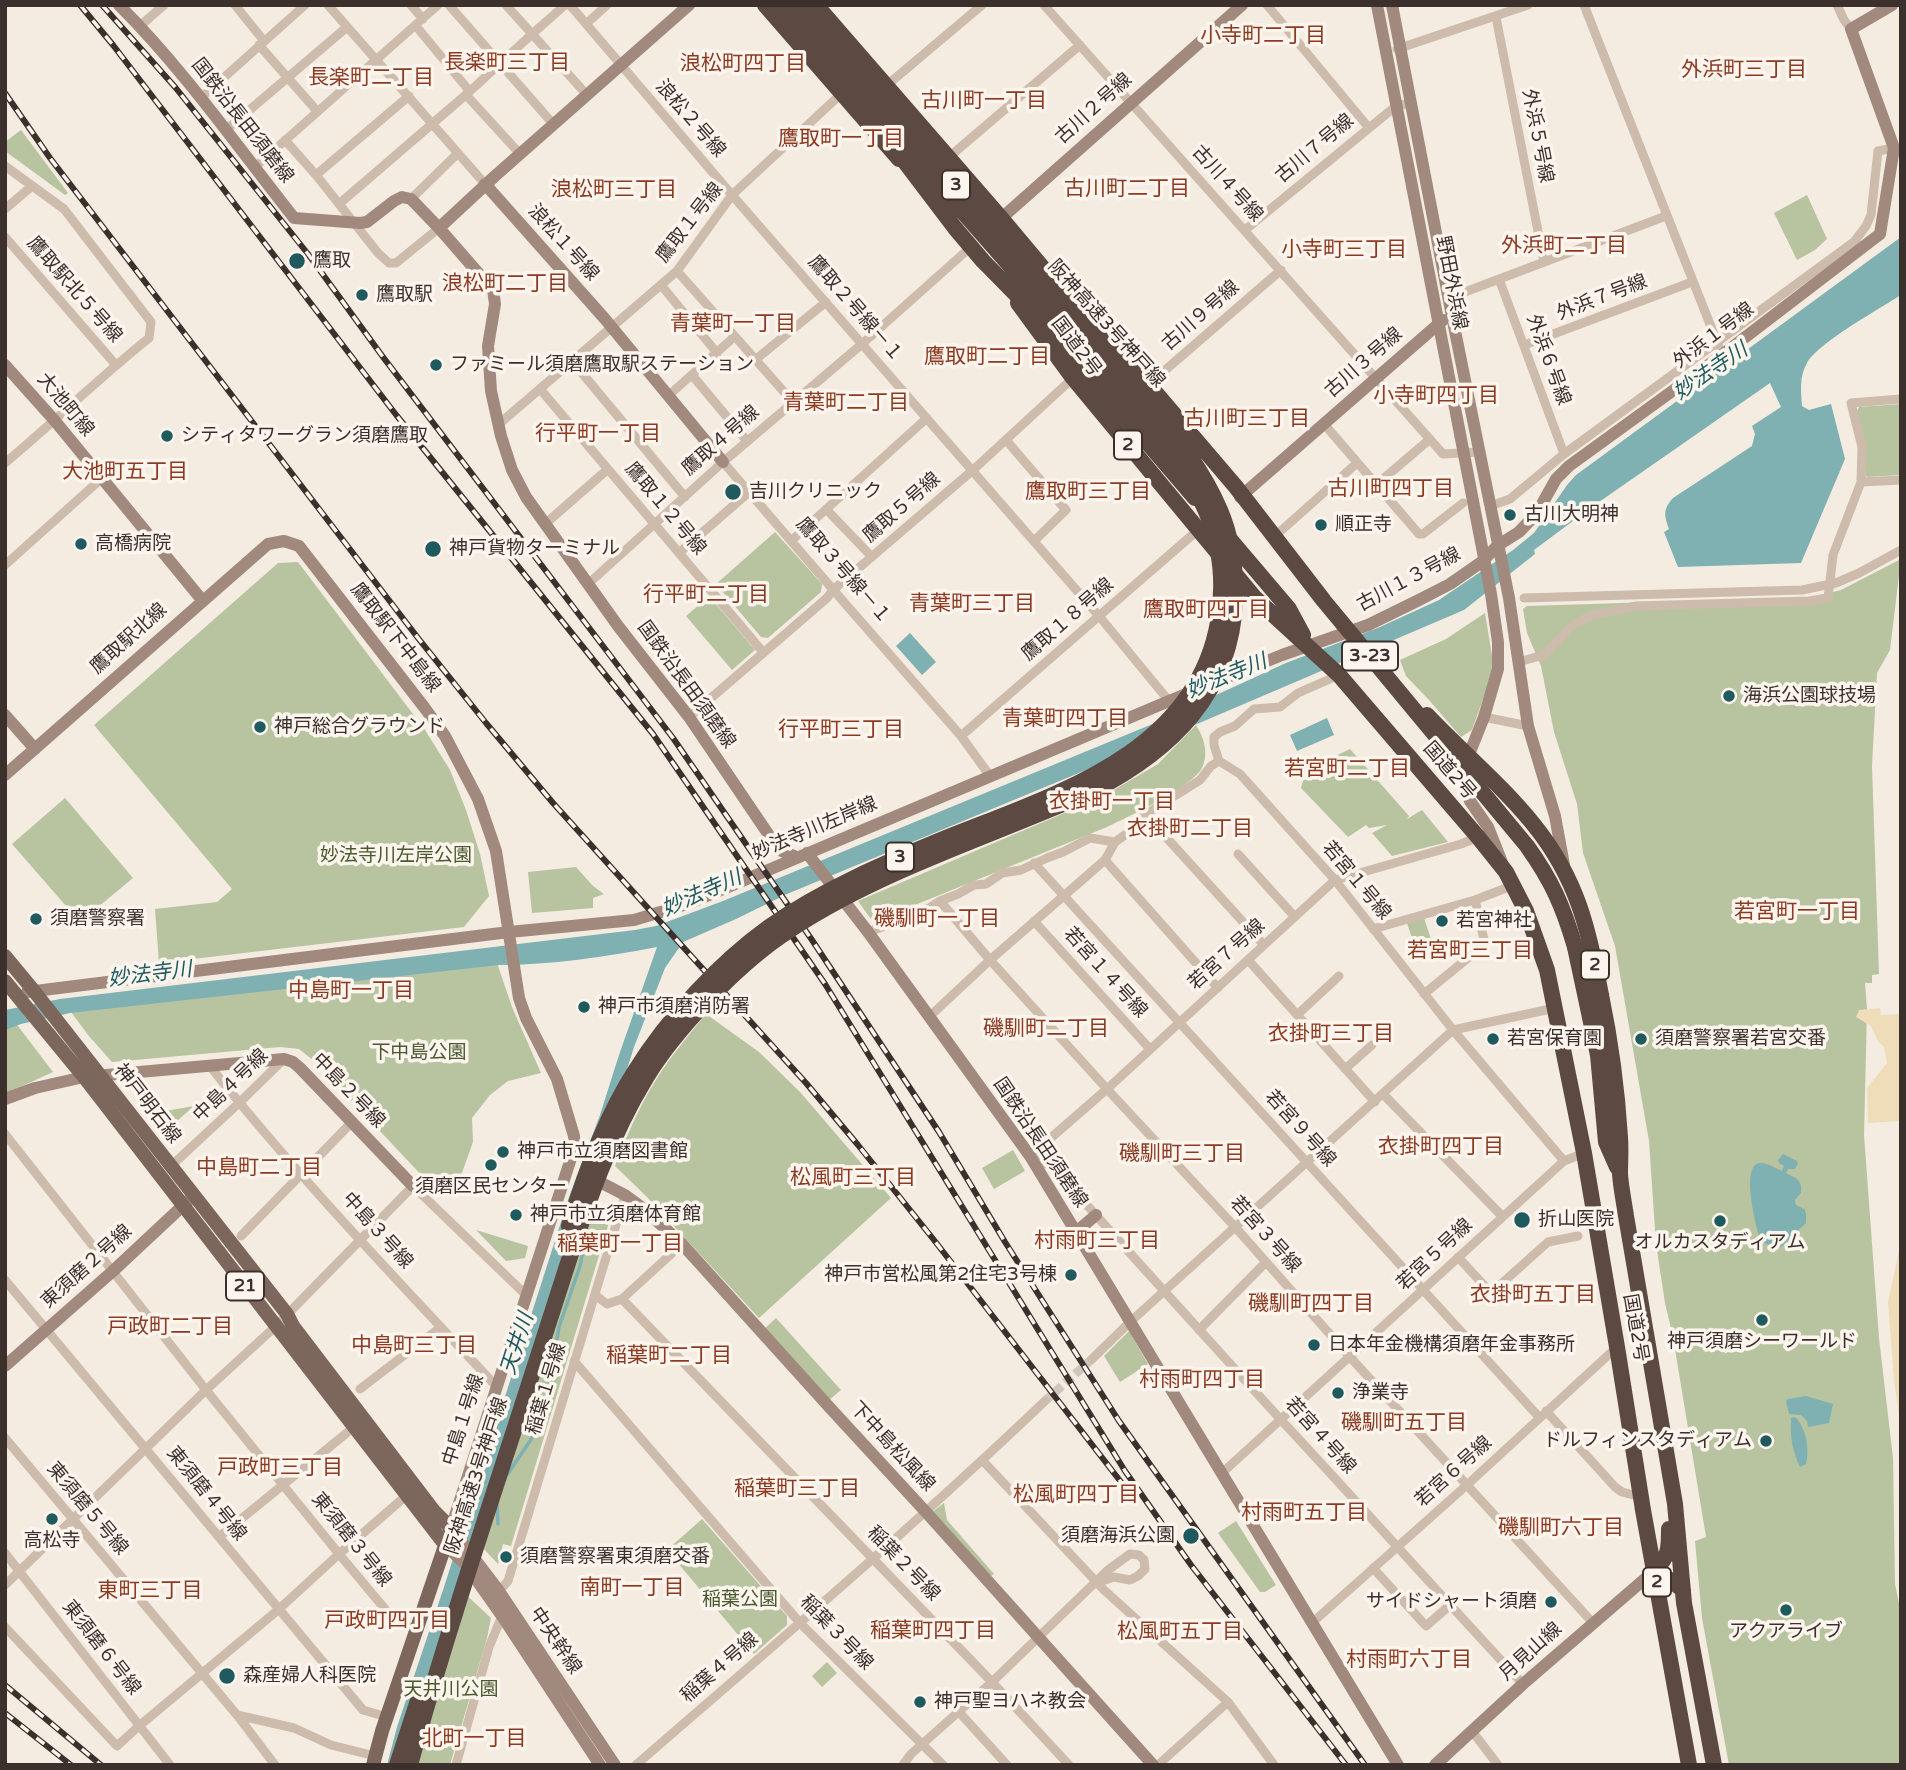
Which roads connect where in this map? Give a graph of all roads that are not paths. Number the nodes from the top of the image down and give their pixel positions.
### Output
1 (119, 5) edge
2 (164, 5) edge
3 (235, 5) edge
4 (305, 5) edge
5 (328, 5) edge
6 (411, 5) edge
7 (438, 5) edge
8 (449, 5) edge
9 (506, 5) edge
10 (568, 5) edge
11 (607, 5) edge
12 (689, 5) edge
13 (765, 5) edge
14 (782, 5) edge
15 (799, 5) edge
16 (816, 5) edge
17 (982, 5) edge
18 (1044, 5) edge
19 (1242, 5) edge
20 (1267, 5) edge
21 (1377, 5) edge
22 (1392, 5) edge
23 (1528, 5) edge
24 (1584, 5) edge
25 (1837, 5) edge
26 (1892, 5) edge
27 (1496, 18) junction
28 (419, 22) junction
29 (586, 24) junction
30 (140, 26) junction
31 (347, 27) junction
32 (1851, 29) junction
33 (531, 35) junction
34 (262, 43) junction
35 (1080, 45) junction
36 (1400, 48) junction
37 (1386, 52) junction
38 (376, 59) junction
39 (500, 63) junction
40 (621, 66) junction
41 (284, 80) junction
42 (886, 86) junction
43 (847, 91) junction
44 (468, 93) junction
45 (587, 95) junction
46 (409, 96) junction
47 (201, 98) junction
48 (1131, 102) junction
49 (1411, 103) junction
50 (1396, 106) junction
51 (317, 111) junction
52 (433, 123) junction
53 (554, 125) junction
54 (1369, 128) junction
55 (226, 130) junction
56 (285, 140) junction
57 (458, 153) junction
58 (520, 154) junction
59 (948, 158) junction
60 (5, 166) edge
61 (254, 168) junction
62 (316, 175) junction
63 (485, 184) junction
64 (32, 186) junction
65 (732, 195) junction
66 (411, 198) junction
67 (339, 204) junction
68 (5, 209) edge
69 (1666, 216) junction
70 (1001, 218) junction
71 (352, 222) junction
72 (439, 228) junction
73 (1245, 230) junction
74 (5, 237) edge
75 (974, 244) junction
76 (1544, 262) junction
77 (1280, 270) junction
78 (677, 271) junction
79 (1499, 279) junction
80 (1692, 282) junction
81 (661, 285) junction
82 (1048, 290) junction
83 (1449, 298) junction
84 (826, 302) junction
85 (1452, 316) junction
86 (1439, 323) junction
87 (611, 328) junction
88 (734, 337) junction
89 (862, 344) junction
90 (1524, 345) junction
91 (1720, 349) junction
92 (717, 353) junction
93 (755, 360) junction
94 (572, 361) junction
95 (5, 365) edge
96 (116, 365) junction
97 (692, 375) junction
98 (1073, 379) junction
99 (1376, 380) junction
100 (1144, 388) junction
101 (540, 389) junction
102 (668, 396) junction
103 (1901, 399) edge
104 (793, 402) junction
105 (927, 418) junction
106 (55, 421) junction
107 (499, 424) junction
108 (1324, 425) junction
109 (1430, 439) junction
110 (1006, 440) junction
111 (747, 441) junction
112 (1479, 452) junction
113 (1463, 454) junction
114 (1564, 454) junction
115 (723, 462) junction
116 (5, 463) edge
117 (1357, 463) junction
118 (608, 469) junction
119 (973, 470) junction
120 (101, 479) junction
121 (1901, 480) edge
122 (1861, 482) junction
123 (1376, 485) junction
124 (749, 492) junction
125 (685, 497) junction
126 (1240, 497) junction
127 (1463, 503) dead end
128 (1490, 506) junction
129 (826, 509) junction
130 (545, 524) junction
131 (655, 525) junction
132 (1198, 530) junction
133 (1274, 537) junction
134 (284, 541) joint
135 (791, 541) junction
136 (1034, 541) junction
137 (1901, 550) edge
138 (1498, 551) junction
139 (679, 553) junction
140 (872, 557) junction
141 (5, 565) edge
142 (1484, 565) junction
143 (1215, 578) dead end
144 (588, 584) junction
145 (833, 590) junction
146 (1509, 598) junction
147 (202, 600) junction
148 (1099, 616) junction
149 (1353, 630) junction
150 (1309, 646) junction
151 (763, 652) junction
152 (1518, 662) junction
153 (1339, 676) junction
154 (1182, 696) junction
155 (1169, 701) junction
156 (5, 715) edge
157 (689, 717) junction
158 (1484, 717) junction
159 (1528, 726) junction
160 (961, 736) junction
161 (35, 749) junction
162 (1468, 757) junction
163 (1219, 761) junction
164 (5, 775) edge
165 (990, 776) junction
166 (1148, 815) junction
167 (1478, 836) junction
168 (1115, 842) junction
169 (1238, 854) dead end
170 (806, 858) junction
171 (1105, 860) junction
172 (1034, 863) junction
173 (1566, 872) junction
174 (1510, 879) junction
175 (1335, 880) junction
176 (1064, 895) junction
177 (1475, 900) junction
178 (940, 901) junction
179 (1294, 917) junction
180 (1034, 921) junction
181 (1373, 929) junction
182 (868, 932) junction
183 (510, 939) junction
184 (1264, 945) junction
185 (5, 956) edge
186 (990, 960) junction
187 (1249, 961) junction
188 (514, 968) joint
189 (1339, 976) dead end
190 (5, 981) edge
191 (1218, 988) junction
192 (34, 991) junction
193 (16, 994) junction
194 (1424, 994) junction
195 (1555, 1008) junction
196 (1297, 1015) junction
197 (929, 1017) junction
198 (1179, 1022) junction
199 (1453, 1030) junction
200 (1372, 1045) dead end
201 (1150, 1049) junction
202 (284, 1059) junction
203 (209, 1065) junction
204 (1345, 1069) junction
205 (101, 1076) junction
206 (84, 1077) junction
207 (1107, 1089) junction
208 (1383, 1094) junction
209 (5, 1098) edge
210 (1375, 1102) junction
211 (239, 1103) junction
212 (352, 1122) junction
213 (5, 1134) edge
214 (1584, 1153) junction
215 (1030, 1156) junction
216 (1564, 1161) junction
217 (1306, 1162) junction
218 (171, 1166) junction
219 (571, 1167) junction
220 (302, 1174) junction
221 (1620, 1174) junction
222 (413, 1186) junction
223 (625, 1195) junction
224 (189, 1200) junction
225 (1096, 1215) junction
226 (1502, 1216) junction
227 (1236, 1228) junction
228 (1076, 1232) junction
229 (241, 1236) dead end
230 (1577, 1236) dead end
231 (360, 1240) junction
232 (682, 1244) junction
233 (1458, 1257) junction
234 (1266, 1262) junction
235 (113, 1271) junction
236 (5, 1280) edge
237 (1423, 1290) junction
238 (1164, 1293) junction
239 (526, 1295) junction
240 (595, 1295) junction
241 (622, 1299) junction
242 (287, 1314) junction
243 (1130, 1322) junction
244 (276, 1326) junction
245 (441, 1327) junction
246 (47, 1329) junction
247 (1199, 1330) junction
248 (1617, 1347) junction
249 (1350, 1357) junction
250 (1092, 1359) tunnel mouth
251 (574, 1361) junction
252 (5, 1366) edge
253 (1654, 1381) junction
254 (496, 1386) junction
255 (360, 1389) dead end
256 (206, 1390) junction
257 (1045, 1401) tunnel mouth
258 (1543, 1414) junction
259 (1281, 1419) junction
260 (354, 1427) junction
261 (5, 1438) edge
262 (147, 1449) junction
263 (983, 1461) junction
264 (1222, 1474) junction
265 (282, 1484) junction
266 (1468, 1484) junction
267 (407, 1495) junction
268 (1641, 1497) junction
269 (925, 1511) junction
270 (73, 1520) junction
271 (451, 1528) junction
272 (219, 1537) junction
273 (446, 1546) junction
274 (1397, 1547) junction
275 (5, 1553) edge
276 (339, 1554) junction
277 (469, 1559) junction
278 (873, 1559) junction
279 (1373, 1568) junction
280 (19, 1570) junction
281 (1654, 1571) junction
282 (1096, 1583) junction
283 (5, 1585) edge
284 (1683, 1590) junction
285 (499, 1591) junction
286 (1448, 1606) junction
287 (278, 1611) junction
288 (502, 1616) junction
289 (1313, 1622) junction
290 (800, 1623) junction
291 (1593, 1623) junction
292 (5, 1627) edge
293 (416, 1630) junction
294 (1038, 1638) junction
295 (203, 1674) junction
296 (992, 1682) junction
297 (1523, 1684) junction
298 (1228, 1702) junction
299 (959, 1712) junction
300 (237, 1715) junction
301 (387, 1717) junction
302 (139, 1726) junction
303 (1472, 1731) junction
304 (921, 1745) junction
305 (374, 1760) edge
306 (458, 1763) edge
307 (170, 1765) edge
308 (275, 1765) edge
309 (397, 1765) edge
310 (410, 1765) edge
311 (600, 1765) edge
312 (614, 1765) edge
313 (636, 1765) edge
314 (903, 1765) edge
315 (943, 1765) edge
316 (1007, 1765) edge
317 (1069, 1765) edge
318 (1153, 1765) edge
319 (1158, 1765) edge
320 (1274, 1765) edge
321 (1398, 1765) edge
322 (1435, 1765) edge
323 (1498, 1765) edge
324 (1689, 1765) edge
325 (1714, 1765) edge

1 - 30 street, 国鉄沿長田須磨線
2 - 30 street
3 - 34 street
4 - 34 street
5 - 31 street
6 - 28 street
7 - 28 street
8 - 39 street
9 - 33 street
10 - 29 street, 浪松２号線
10 - 33 street
11 - 29 street
12 - 40 street
13 - 43 highway, 国道2号 / 2
14 - 43 highway, 阪神高速3号神戸線 / 3
15 - 82 highway, 阪神高速3号神戸線 / 3, bridge
16 - 42 highway, 国道2号 / 2
17 - 42 street
18 - 35 street, 古川４号線
19 - 48 street, 古川２号線
20 - 54 street
21 - 37 street, 野田外浜線
22 - 36 street, 野田外浜線
23 - 27 street
24 - 69 street
25 - 32 street
26 - 32 street
27 - 36 street
27 - 76 street, 外浜５号線
28 - 38 street
28 - 44 street
29 - 40 street, 浪松２号線
30 - 47 street, 国鉄沿長田須磨線
31 - 38 street
31 - 41 street
32 - 91 street, 外浜１号線
33 - 39 street
33 - 45 street
34 - 41 street
34 - 47 street
35 - 48 street, 古川４号線
35 - 59 street
36 - 37 street
36 - 49 street, 野田外浜線
37 - 50 street, 野田外浜線
38 - 46 street
38 - 51 street
39 - 44 street
39 - 53 street
40 - 45 street
40 - 65 street, 浪松２号線
41 - 51 street
41 - 55 street
42 - 59 highway, 国道2号 / 2
43 - 65 street, 鷹取１号線
43 - 75 highway, 国道2号 / 2
43 - 150 highway, bridge
43 - 309 highway, 阪神高速3号神戸線 / 3, bridge
44 - 52 street
44 - 58 street
45 - 53 street
46 - 52 street
46 - 62 street
47 - 55 street, 国鉄沿長田須磨線
48 - 70 street, 古川２号線
48 - 73 street, 古川４号線
49 - 50 street, 古川７号線
49 - 83 street, 野田外浜線
50 - 54 street, 古川７号線
50 - 86 street, 野田外浜線
51 - 56 street
52 - 57 street
52 - 67 street
53 - 58 street
54 - 73 street, 古川７号線
55 - 61 street, 国鉄沿長田須磨線
56 - 61 street
56 - 62 street
57 - 63 street
57 - 66 street
58 - 63 street
59 - 70 highway, 国道2号 / 2
60 - 64 street
61 - 71 street, 国鉄沿長田須磨線
62 - 67 street
63 - 72 street
63 - 87 street, 浪松１号線
64 - 68 street
64 - 96 street
65 - 78 street, 鷹取１号線
65 - 84 street, 鷹取２号線－１
66 - 71 street, 国鉄沿長田須磨線
66 - 72 street, 国鉄沿長田須磨線
67 - 71 street
69 - 76 street
69 - 80 street
70 - 75 street, 古川２号線
70 - 100 highway, 国道2号 / 2
71 - 72 street
72 - 107 street, 国鉄沿長田須磨線
73 - 77 street, 古川４号線
74 - 96 street, 鷹取駅北５号線
75 - 89 street, 鷹取４号線
75 - 98 highway, 国道2号 / 2
76 - 79 street
77 - 99 street, 古川４号線
77 - 100 street, 古川９号線
78 - 81 street, 鷹取１号線
78 - 88 street
79 - 83 street
79 - 90 street, 外浜６号線
80 - 90 street, 外浜７号線
80 - 91 street
81 - 87 street, 鷹取１号線
81 - 92 street
82 - 221 highway, 3-23, bridge
82 - 310 highway, 阪神高速3号神戸線 / 3, bridge
83 - 85 street, 野田外浜線
84 - 89 street, 鷹取２号線－１
84 - 93 street
85 - 86 street, 古川３号線
85 - 112 street, 野田外浜線
86 - 99 street, 古川３号線
86 - 113 street, 野田外浜線
87 - 94 street, 鷹取１号線
87 - 102 street, 鷹取３号線－１
88 - 92 street
88 - 93 street
89 - 104 street, 鷹取４号線
89 - 105 street, 鷹取２号線－１
90 - 114 street, 外浜６号線
91 - 114 street
91 - 138 street, 外浜１号線
92 - 97 street
93 - 104 street
94 - 101 street, 鷹取１号線
94 - 125 street
95 - 106 street, 大池町線
96 - 106 street
97 - 102 street
97 - 111 street
98 - 110 street, 鷹取５号線
98 - 132 highway, 国道2号 / 2
99 - 108 street, 古川３号線
99 - 109 street, 古川４号線
100 - 126 highway, 国道2号 / 2
101 - 107 street, 鷹取１号線
101 - 118 street, 鷹取１２号線
102 - 115 street, 鷹取３号線－１
103 - 122 street
104 - 111 street, 鷹取４号線
105 - 119 street, 鷹取２号線－１
105 - 129 street
106 - 116 street
106 - 120 street, 大池町線
107 - 130 street, 国鉄沿長田須磨線
108 - 117 street
108 - 126 street, 古川３号線
109 - 113 street, 古川４号線
109 - 123 street
110 - 119 street, 鷹取５号線
110 - 136 street
111 - 115 street, 鷹取４号線
112 - 113 street, 古川４号線
112 - 128 street, 野田外浜線
113 - 142 street, 野田外浜線
114 - 128 street
115 - 124 street, 鷹取３号線－１
115 - 125 street, 鷹取４号線
117 - 123 street
117 - 133 street
118 - 130 street
118 - 131 street, 鷹取１２号線
119 - 136 street, 鷹取２号線－１
119 - 140 street, 鷹取５号線
120 - 141 street
120 - 147 street, 大池町線
121 - 122 street
122 - 152 street
123 - 127 street
124 - 135 street, 鷹取３号線－１
124 - 139 street
125 - 131 street, 鷹取４号線
126 - 133 highway, 国道2号 / 2
128 - 138 street, 野田外浜線
129 - 135 street
129 - 140 street
130 - 144 street, 国鉄沿長田須磨線
131 - 139 street, 鷹取１２号線
131 - 144 street, 鷹取４号線
132 - 148 street, 鷹取１８号線
132 - 150 highway, 国道2号 / 2
133 - 149 highway, 国道2号 / 2
134 - 147 street, 鷹取駅北線
134 - 183 street, 鷹取駅下中島線
135 - 145 street, 鷹取３号線－１
136 - 148 street, 鷹取２号線－１
137 - 146 street, bridge
138 - 142 street, 外浜１号線
138 - 146 street, 野田外浜線
139 - 151 street, 鷹取１２号線
140 - 145 street, 鷹取５号線
142 - 149 street, 古川１３号線
142 - 158 street, 野田外浜線
143 - 154 street
144 - 157 street, 国鉄沿長田須磨線
145 - 151 street, 鷹取５号線
145 - 160 street, 鷹取３号線－１
146 - 152 street
147 - 161 street, 鷹取駅北線
148 - 155 street, 鷹取２号線－１
148 - 160 street, 鷹取１８号線
149 - 150 street, 妙法寺川左岸線
149 - 162 highway, 国道2号 / 2
150 - 153 highway, 国道2号 / 2
150 - 154 street, 妙法寺川左岸線
151 - 157 street, 鷹取５号線
152 - 159 street
153 - 163 street
153 - 167 highway, 国道2号 / 2
154 - 155 street, 妙法寺川左岸線
155 - 165 street, 妙法寺川左岸線
156 - 161 street
157 - 170 street, 国鉄沿長田須磨線
158 - 159 street
158 - 162 street
159 - 173 street
160 - 165 street, 鷹取３号線－１
161 - 164 street, 鷹取駅北線
162 - 173 highway, 国道2号 / 2
162 - 174 street
163 - 166 street
163 - 175 street, 若宮１号線
165 - 170 street, 妙法寺川左岸線
166 - 168 street
166 - 184 street
167 - 174 highway, 国道2号 / 2
167 - 175 street, 若宮７号線
168 - 171 street
168 - 172 street
169 - 179 street
170 - 182 street, 国鉄沿長田須磨線
170 - 183 street, 妙法寺川左岸線
171 - 176 street
171 - 191 street
172 - 176 street, 若宮９号線
172 - 178 street
173 - 221 highway, 国道2号 / 2
174 - 177 street
174 - 195 highway, 国道2号 / 2
175 - 179 street, 若宮７号線
175 - 181 street, 若宮１号線
176 - 180 street
176 - 198 street, 若宮９号線
177 - 181 street
177 - 194 street
178 - 182 street
178 - 186 street, 若宮３号線
179 - 184 street, 若宮７号線
180 - 186 street
180 - 201 street, 若宮１４号線
181 - 194 street, 若宮１号線
182 - 197 street, 国鉄沿長田須磨線
183 - 188 street, 鷹取駅下中島線
183 - 192 street, 妙法寺川左岸線
184 - 187 street, 若宮７号線
185 - 192 main road, 神戸明石線 / 21
186 - 197 street
186 - 207 street, 若宮３号線
187 - 191 street, 若宮７号線
187 - 196 street
188 - 219 street, 中島１号線
189 - 196 street
190 - 193 main road, 神戸明石線 / 21
191 - 198 street, 若宮７号線
192 - 193 street, 妙法寺川左岸線
192 - 205 main road, 神戸明石線 / 21
193 - 206 main road, 神戸明石線 / 21
194 - 199 street, 若宮１号線
195 - 199 street
195 - 214 highway, 国道2号 / 2
196 - 204 street
197 - 215 street, 国鉄沿長田須磨線
198 - 201 street, 若宮７号線
198 - 217 street, 若宮９号線
199 - 208 street
199 - 216 street, 若宮１号線
200 - 204 street
201 - 207 street, 若宮７号線
202 - 203 street, 中島２号線
202 - 211 street, 中島４号線
202 - 212 street, 中島２号線
203 - 205 street, 中島２号線
203 - 211 street, 中島３号線
204 - 210 street
205 - 206 street, 中島２号線
205 - 218 main road, 神戸明石線 / 21
206 - 209 street, 中島２号線
206 - 224 main road, 神戸明石線 / 21
207 - 215 street, 若宮７号線
207 - 227 street, 若宮３号線
208 - 210 street
208 - 226 street
210 - 217 street
211 - 218 street, 中島４号線
211 - 220 street, 中島３号線
212 - 220 street
212 - 222 street, 中島２号線
213 - 235 street, 東須磨３号線
214 - 216 street, 若宮５号線
214 - 248 highway, 国道2号 / 2
215 - 225 street, 若宮４号線
215 - 228 street, 国鉄沿長田須磨線
216 - 226 street, 若宮５号線
217 - 227 street
217 - 237 street, 若宮９号線
218 - 224 main road, 神戸明石線 / 21
219 - 223 street, 下中島松風線
219 - 239 street, 中島１号線
220 - 229 street
220 - 231 street, 中島３号線
221 - 253 highway, 国道2号 / 2
222 - 231 street
222 - 239 street, 中島２号線
223 - 232 street, 下中島松風線
223 - 240 street, 稲葉１号線
224 - 235 street, 東須磨２号線
224 - 242 main road, 神戸明石線 / 21
224 - 244 main road, 神戸明石線 / 21
225 - 228 street
225 - 238 street, 若宮４号線
226 - 233 street, 若宮５号線
227 - 234 street, 若宮３号線
227 - 238 street
228 - 243 street, 国鉄沿長田須磨線
230 - 233 street
231 - 242 street
231 - 245 street, 中島３号線
232 - 241 street
232 - 269 street, 下中島松風線
233 - 237 street, 若宮５号線
234 - 247 street
234 - 249 street, 若宮３号線
235 - 246 street, 東須磨２号線
235 - 256 street, 東須磨３号線
236 - 246 street, 東須磨４号線
237 - 249 street, 若宮５号線
237 - 258 street, 若宮９号線
238 - 243 street
238 - 247 street, 若宮４号線
239 - 254 street, 中島１号線
240 - 241 street
240 - 251 street, 稲葉１号線
241 - 278 street, 稲葉２号線
242 - 244 street
242 - 271 main road, 神戸明石線 / 21
243 - 250 street
243 - 264 street, 国鉄沿長田須磨線
244 - 256 street
244 - 260 main road, 神戸明石線 / 21
245 - 254 street, 中島３号線
245 - 255 street
246 - 252 street, 東須磨２号線
246 - 262 street, 東須磨４号線
247 - 259 street, 若宮４号線
248 - 258 street, 若宮６号線
248 - 268 highway, 国道2号 / 2
249 - 259 street, 若宮５号線
249 - 266 street, 若宮３号線
251 - 285 street, 稲葉１号線
251 - 290 street, 稲葉３号線
253 - 281 highway, 2
253 - 284 highway, 国道2号 / 2
254 - 271 street, 中島１号線
256 - 262 street
256 - 265 street, 東須磨３号線
257 - 263 street, 稲葉４号線
258 - 266 street, 若宮６号線
258 - 268 street, 若宮９号線
259 - 264 street, 若宮５号線
259 - 274 street, 若宮４号線
260 - 265 street
260 - 267 main road, 神戸明石線 / 21
261 - 270 street, 東須磨５号線
262 - 270 street
262 - 272 street, 東須磨４号線
263 - 269 street, 稲葉４号線
263 - 282 street
264 - 289 street, 国鉄沿長田須磨線
265 - 272 street
265 - 276 street, 東須磨３号線
266 - 274 street, 若宮６号線
266 - 291 street, 若宮３号線
267 - 273 main road, 神戸明石線 / 21
267 - 276 street
268 - 281 highway, 国道2号 / 2
269 - 278 street, 稲葉４号線
269 - 294 street, 下中島松風線
270 - 280 street
270 - 295 street, 東須磨５号線
271 - 273 main road
271 - 277 street, 中央幹線
272 - 287 street, 東須磨４号線
273 - 277 street
273 - 293 main road
274 - 279 street, 若宮６号線
274 - 286 street, 若宮４号線
275 - 280 street, 東須磨６号線
276 - 287 street
276 - 293 street, 東須磨３号線
277 - 285 street, 中央幹線
277 - 288 street, 中央幹線
278 - 290 street, 稲葉４号線
278 - 296 street, 稲葉２号線
279 - 286 street
279 - 289 street, 若宮６号線
280 - 283 street
280 - 302 street, 東須磨６号線
281 - 284 highway
281 - 291 street, 月見山線
281 - 324 highway, 国道2号 / 2
282 - 282 street
282 - 294 street
282 - 298 street
284 - 325 highway, 国道2号 / 2
285 - 312 street, 中央幹線
286 - 297 street, 若宮４号線
287 - 295 street
287 - 301 street, 東須磨４号線
288 - 306 street
288 - 311 street, 中央幹線
289 - 321 street, 国鉄沿長田須磨線
290 - 304 street, 稲葉３号線
290 - 313 street, 稲葉４号線
291 - 297 street, 月見山線
292 - 302 street
293 - 301 main road
294 - 296 street
294 - 318 street, 下中島松風線
295 - 300 street, 東須磨５号線
295 - 302 street
296 - 299 street
296 - 317 street, 稲葉２号線
297 - 303 street, 月見山線
298 - 319 street
298 - 320 street
299 - 304 street
299 - 316 street
300 - 305 street
300 - 308 street, 東須磨５号線
301 - 305 main road
302 - 307 street, 東須磨６号線
303 - 322 street, 月見山線
303 - 323 street
304 - 314 street
304 - 315 street, 稲葉３号線

